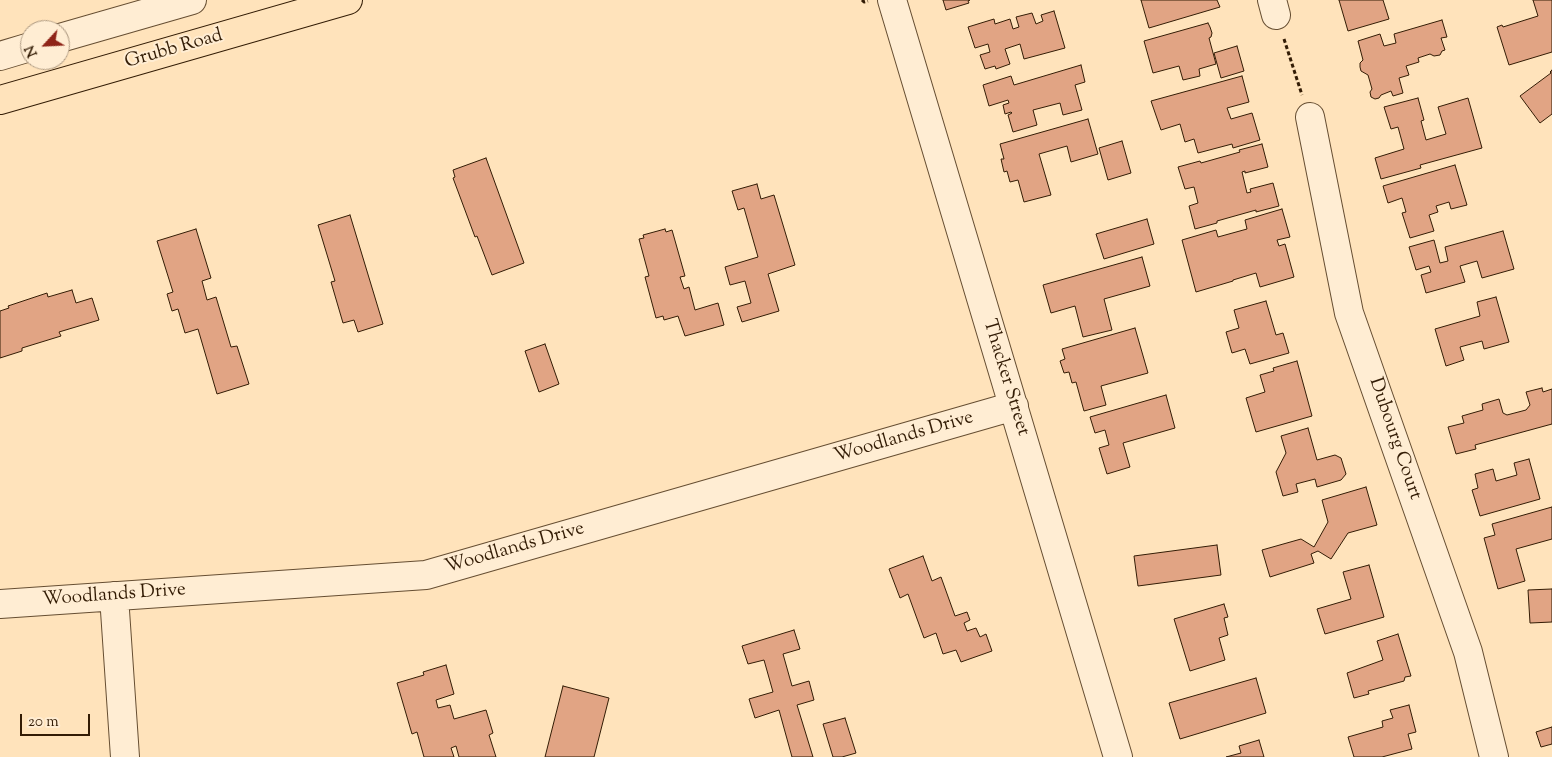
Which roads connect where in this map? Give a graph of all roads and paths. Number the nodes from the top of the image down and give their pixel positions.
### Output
1 (192, 0) edge
2 (348, 0) edge
3 (892, 0) edge
4 (1274, 8) edge
5 (70, 35) edge
6 (20, 50) edge
7 (0, 56) edge
8 (0, 100) edge
9 (1310, 117) joint
10 (1014, 406) junction
11 (114, 596) junction
12 (0, 604) edge
13 (125, 757) edge
14 (1118, 757) edge
15 (1494, 757) edge

1 - 5 street
2 - 8 main road, Grubb Road
3 - 10 street, Thacker Street
4 - 9 path
6 - 7 street
9 - 15 street, Dubourg Court
10 - 11 street, Woodlands Drive
10 - 14 street, Thacker Street
11 - 12 street, Woodlands Drive
11 - 13 street

